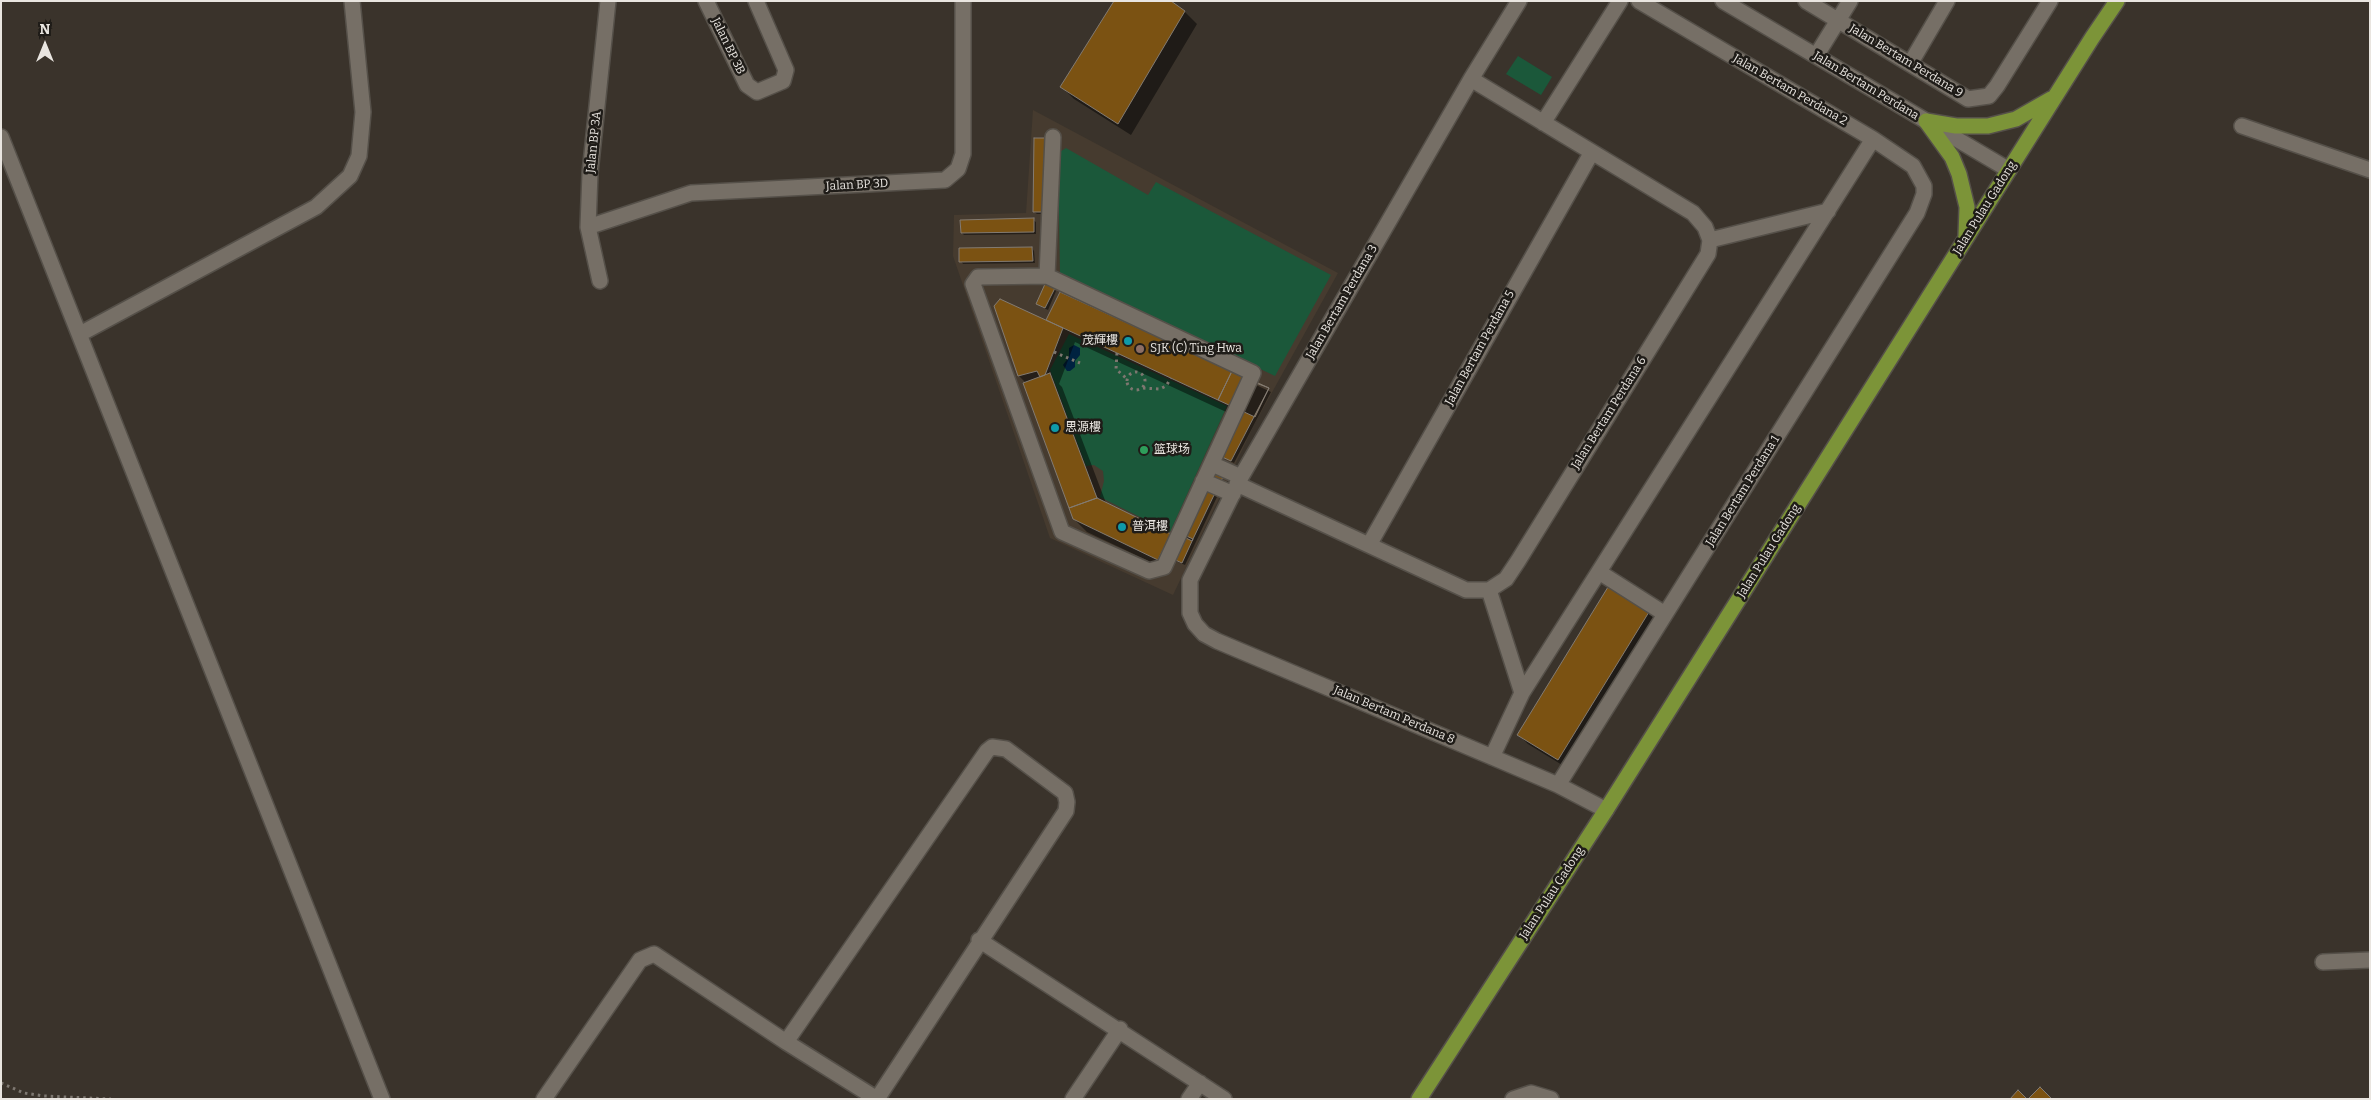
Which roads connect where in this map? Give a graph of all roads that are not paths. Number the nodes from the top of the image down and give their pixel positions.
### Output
1 (352, 1) edge
2 (608, 1) edge
3 (706, 1) edge
4 (756, 1) edge
5 (963, 1) edge
6 (1519, 1) edge
7 (1620, 1) edge
8 (1639, 1) edge
9 (1723, 1) edge
10 (1806, 1) edge
11 (1850, 1) edge
12 (1947, 1) edge
13 (2050, 1) edge
14 (2107, 1) edge
15 (2117, 1) edge
16 (1838, 21) junction
17 (2092, 38) junction
18 (1816, 56) junction
19 (1910, 64) junction
20 (1471, 79) junction
21 (2055, 96) junction
22 (1926, 121) junction
23 (1543, 123) junction
24 (2242, 126) dead end
25 (1, 137) edge
26 (1053, 137) dead end
27 (1873, 139) junction
28 (1592, 152) junction
29 (2009, 170) junction
30 (2370, 170) edge
31 (1924, 194) joint
32 (1828, 211) junction
33 (588, 228) junction
34 (1708, 233) junction
35 (1965, 240) junction
36 (1047, 276) junction
37 (600, 282) dead end
38 (80, 334) junction
39 (1212, 464) junction
40 (1203, 481) junction
41 (1237, 485) junction
42 (1369, 544) junction
43 (1599, 572) junction
44 (1489, 590) junction
45 (1190, 613) joint
46 (1665, 614) junction
47 (1522, 693) junction
48 (1492, 756) junction
49 (1558, 785) junction
50 (1606, 810) junction
51 (979, 940) junction
52 (2370, 960) edge
53 (2324, 962) dead end
54 (1120, 1029) junction
55 (786, 1042) junction
56 (1200, 1083) junction
57 (382, 1099) edge
58 (544, 1099) edge
59 (877, 1099) edge
60 (1073, 1099) edge
61 (1189, 1099) edge
62 (1224, 1099) edge
63 (1419, 1099) edge
64 (1513, 1099) edge
65 (1550, 1099) edge

1 - 38 street
2 - 33 street, Jalan BP 3A
3 - 4 street, Jalan BP 3B
5 - 33 street, Jalan BP 3D
6 - 20 street, Jalan Bertam Perdana 3
7 - 23 street
8 - 27 street, Jalan Bertam Perdana 2
9 - 18 street, Jalan Bertam Perdana
10 - 16 street, Jalan Bertam Perdana 9
11 - 16 street
12 - 19 street
13 - 19 street, Jalan Bertam Perdana 9
14 - 17 main road
15 - 17 main road, Jalan Pulau Gadong
16 - 18 street
16 - 19 street, Jalan Bertam Perdana 9
17 - 21 main road, Jalan Pulau Gadong
18 - 22 street, Jalan Bertam Perdana
20 - 23 street
20 - 41 street, Jalan Bertam Perdana 3
21 - 22 main road
21 - 29 main road, Jalan Pulau Gadong
22 - 29 street, Jalan Bertam Perdana
22 - 35 main road
23 - 28 street
24 - 30 street
25 - 38 street
26 - 36 street
27 - 31 street, Jalan Bertam Perdana 2
27 - 32 street
28 - 34 street
28 - 42 street, Jalan Bertam Perdana 5
29 - 35 main road, Jalan Pulau Gadong
31 - 46 street, Jalan Bertam Perdana 1
32 - 34 street
32 - 43 street
33 - 37 street, Jalan BP 3A
34 - 44 street, Jalan Bertam Perdana 6
35 - 50 main road, Jalan Pulau Gadong
36 - 39 street
36 - 40 street
38 - 57 street
39 - 40 street
39 - 41 street
40 - 41 street
41 - 42 street
41 - 45 street, Jalan Bertam Perdana 3
42 - 44 street
43 - 46 street
43 - 47 street
44 - 47 street
45 - 48 street, Jalan Bertam Perdana 8
46 - 49 street, Jalan Bertam Perdana 1
47 - 48 street
48 - 49 street, Jalan Bertam Perdana 8
49 - 50 street, Jalan Bertam Perdana 8
50 - 63 main road, Jalan Pulau Gadong
51 - 54 street
51 - 55 street
51 - 59 street
52 - 53 street
54 - 56 street
54 - 60 street
55 - 58 street
55 - 59 street
56 - 61 street
56 - 62 street
64 - 65 street

